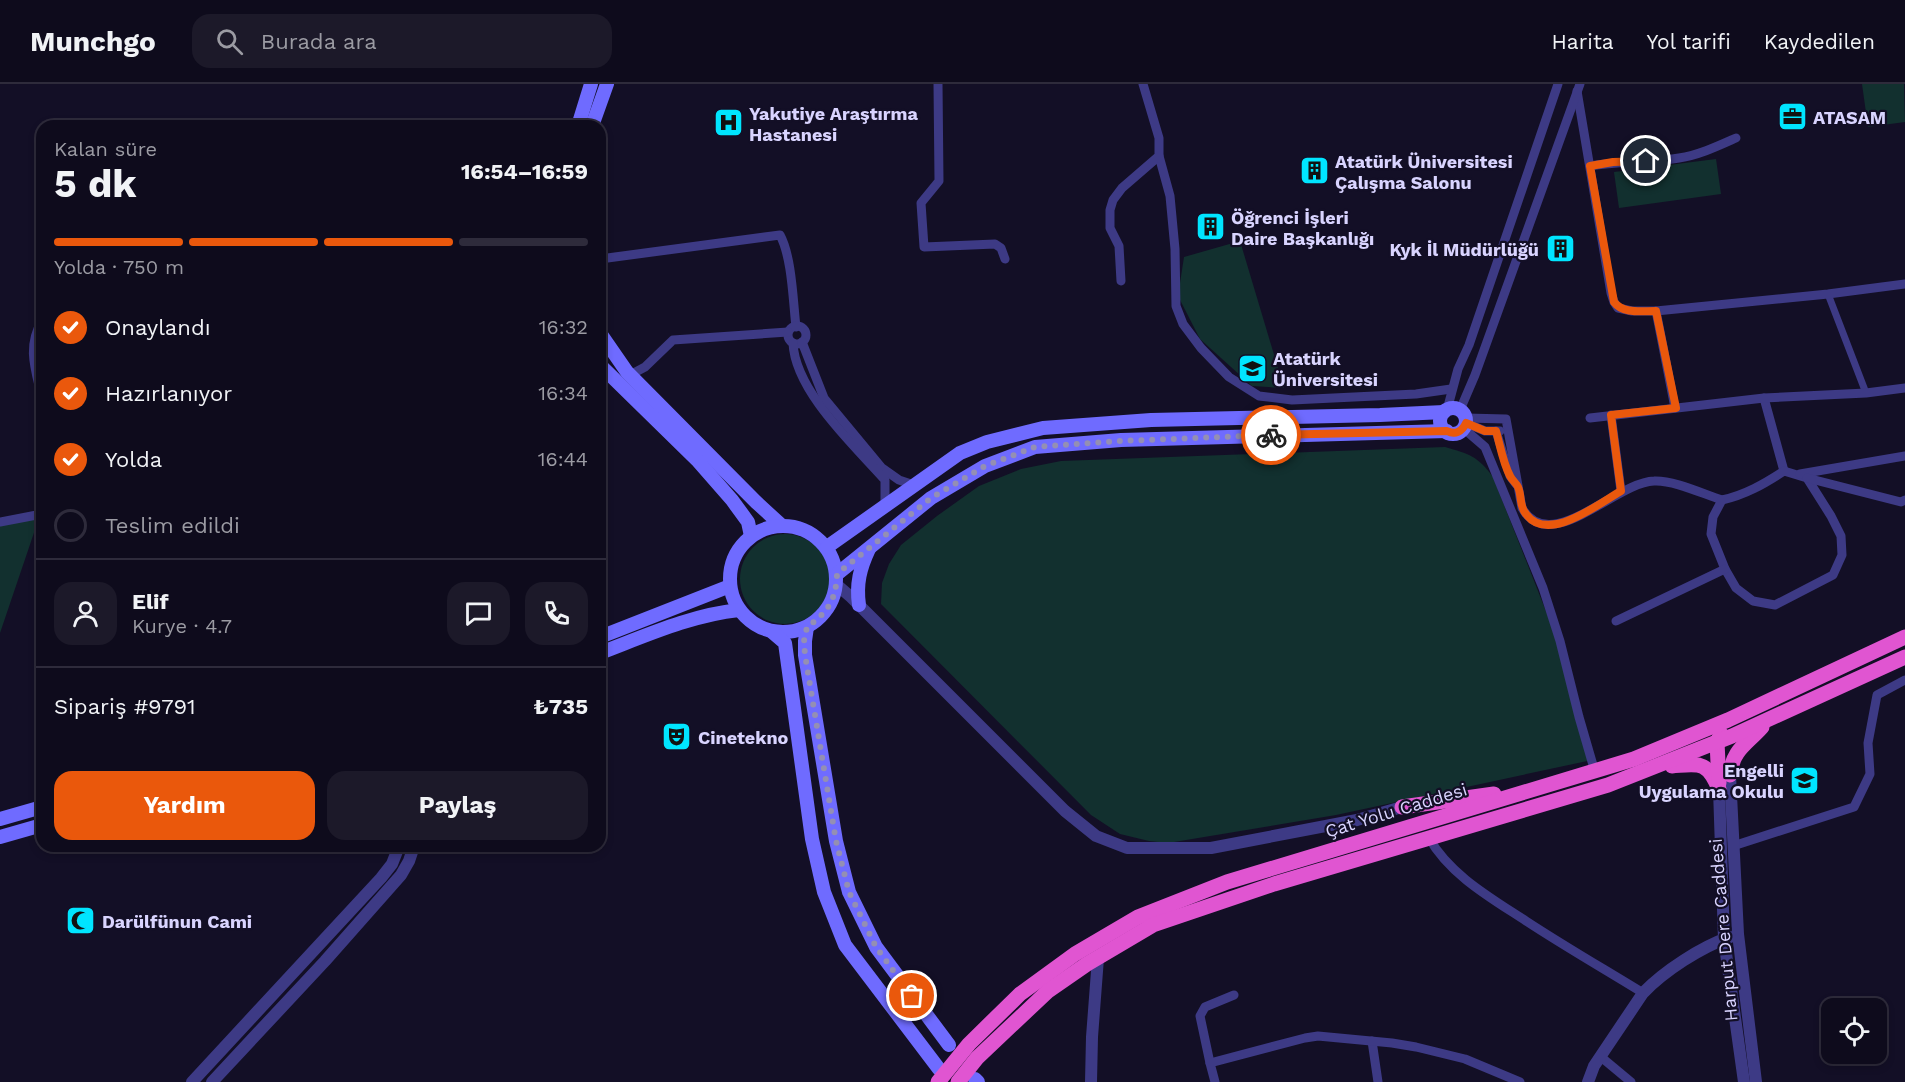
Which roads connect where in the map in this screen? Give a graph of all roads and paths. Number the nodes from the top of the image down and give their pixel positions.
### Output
1 (591, 84) edge
2 (607, 84) edge
3 (938, 84) edge
4 (1143, 84) edge
5 (1558, 84) edge
6 (1579, 88) edge
7 (580, 120) edge
8 (594, 120) edge
9 (1736, 138) dead end
10 (1159, 156) junction
11 (1590, 166) junction
12 (1528, 170) junction
13 (1546, 176) junction
14 (606, 258) edge
15 (1005, 259) dead end
16 (1121, 281) dead end
17 (1905, 284) edge
18 (1828, 294) junction
19 (1485, 298) junction
20 (1501, 302) junction
21 (1656, 311) junction
22 (792, 329) junction
23 (36, 334) edge
24 (606, 341) edge
25 (797, 342) junction
26 (606, 370) edge
27 (36, 372) edge
28 (630, 375) junction
29 (1905, 388) edge
30 (1451, 389) junction
31 (1866, 393) junction
32 (1764, 398) junction
33 (1676, 408) junction
34 (1611, 415) junction
35 (1458, 417) junction
36 (1590, 418) dead end
37 (1447, 431) junction
38 (1496, 431) junction
39 (1508, 432) junction
40 (1905, 456) edge
41 (1784, 471) junction
42 (1798, 474) junction
43 (1807, 478) junction
44 (915, 485) junction
45 (1518, 487) junction
46 (1621, 491) junction
47 (1722, 500) junction
48 (1905, 500) edge
49 (885, 506) junction
50 (36, 515) edge
51 (0, 522) edge
52 (781, 525) junction
53 (751, 536) junction
54 (827, 547) junction
55 (870, 547) junction
56 (1725, 569) junction
57 (837, 579) junction
58 (730, 586) junction
59 (859, 605) junction
60 (740, 610) junction
61 (1616, 621) dead end
62 (807, 627) junction
63 (771, 631) junction
64 (606, 636) edge
65 (1905, 637) edge
66 (606, 651) edge
67 (1905, 657) edge
68 (1905, 680) edge
69 (1770, 719) junction
70 (1728, 720) junction
71 (1717, 742) junction
72 (1655, 767) junction
73 (1595, 772) junction
74 (1730, 775) joint
75 (1535, 788) junction
76 (1719, 789) junction
77 (1402, 807) joint
78 (36, 809) edge
79 (0, 819) edge
80 (36, 827) edge
81 (0, 837) edge
82 (1429, 838) junction
83 (1733, 846) junction
84 (397, 852) edge
85 (412, 852) edge
86 (1738, 934) junction
87 (1724, 939) junction
88 (1098, 957) junction
89 (1643, 993) junction
90 (1234, 995) dead end
91 (1372, 1041) junction
92 (949, 1045) dead end
93 (1601, 1057) junction
94 (1210, 1064) junction
95 (938, 1078) edge
96 (192, 1082) edge
97 (212, 1082) edge
98 (958, 1082) edge
99 (1091, 1082) edge
100 (1215, 1082) edge
101 (1378, 1082) edge
102 (1520, 1082) edge
103 (1588, 1082) edge
104 (1631, 1082) edge
105 (1744, 1082) edge
106 (1756, 1082) edge

1 - 7 main road
2 - 8 main road
3 - 15 street
4 - 10 street
5 - 12 street
6 - 11 street
6 - 13 street
9 - 11 street
10 - 16 street
10 - 30 street
11 - 21 street
12 - 13 street
12 - 19 street
13 - 20 street
14 - 22 street
17 - 18 street
18 - 21 street
18 - 31 street
19 - 20 street
19 - 30 street
20 - 35 street
21 - 33 street
22 - 25 street
22 - 25 street
22 - 28 street
23 - 27 street
24 - 28 main road
25 - 44 street
25 - 49 street
26 - 53 main road
28 - 52 main road
29 - 31 street
30 - 35 street
31 - 32 street
32 - 33 street
32 - 41 street
33 - 34 street
34 - 36 street
34 - 46 street
35 - 37 main road
35 - 37 main road
35 - 38 street
35 - 39 street
35 - 44 main road
35 - 73 street
37 - 55 main road
38 - 39 street
38 - 45 street
39 - 45 street
40 - 42 street
41 - 42 street
41 - 47 street
42 - 43 street
43 - 48 street
43 - 56 street
44 - 49 main road
45 - 46 street
46 - 47 street
47 - 56 street
49 - 54 main road
50 - 51 street
52 - 53 main road
52 - 54 main road
53 - 58 main road
54 - 57 main road
55 - 57 main road
55 - 59 main road
56 - 61 street
57 - 59 street
57 - 62 main road
58 - 60 main road
58 - 64 main road
59 - 77 street
60 - 63 main road
60 - 66 main road
62 - 63 main road
62 - 92 main road
63 - 95 main road
65 - 70 highway, Çat Yolu Caddesi
67 - 69 highway, Çat Yolu Caddesi
68 - 83 street
69 - 71 highway, Çat Yolu Caddesi
69 - 74 highway
70 - 71 highway
70 - 73 highway, Çat Yolu Caddesi
71 - 72 highway, Çat Yolu Caddesi
71 - 76 highway
72 - 76 highway
72 - 82 highway, Çat Yolu Caddesi
73 - 75 highway, Çat Yolu Caddesi
74 - 83 street, Harput Dere Caddesi
75 - 77 highway
75 - 95 highway, Çat Yolu Caddesi
76 - 87 street, Harput Dere Caddesi
78 - 79 main road
80 - 81 main road
82 - 88 highway, Çat Yolu Caddesi
82 - 89 street
83 - 86 street, Harput Dere Caddesi
84 - 96 street
85 - 97 street
86 - 87 street
86 - 106 street, Harput Dere Caddesi
87 - 89 street
87 - 105 street, Harput Dere Caddesi
88 - 98 highway, Çat Yolu Caddesi
88 - 99 street
89 - 93 street
90 - 94 street
91 - 94 street
91 - 101 street
91 - 102 street
93 - 103 street
93 - 104 street
94 - 100 street

